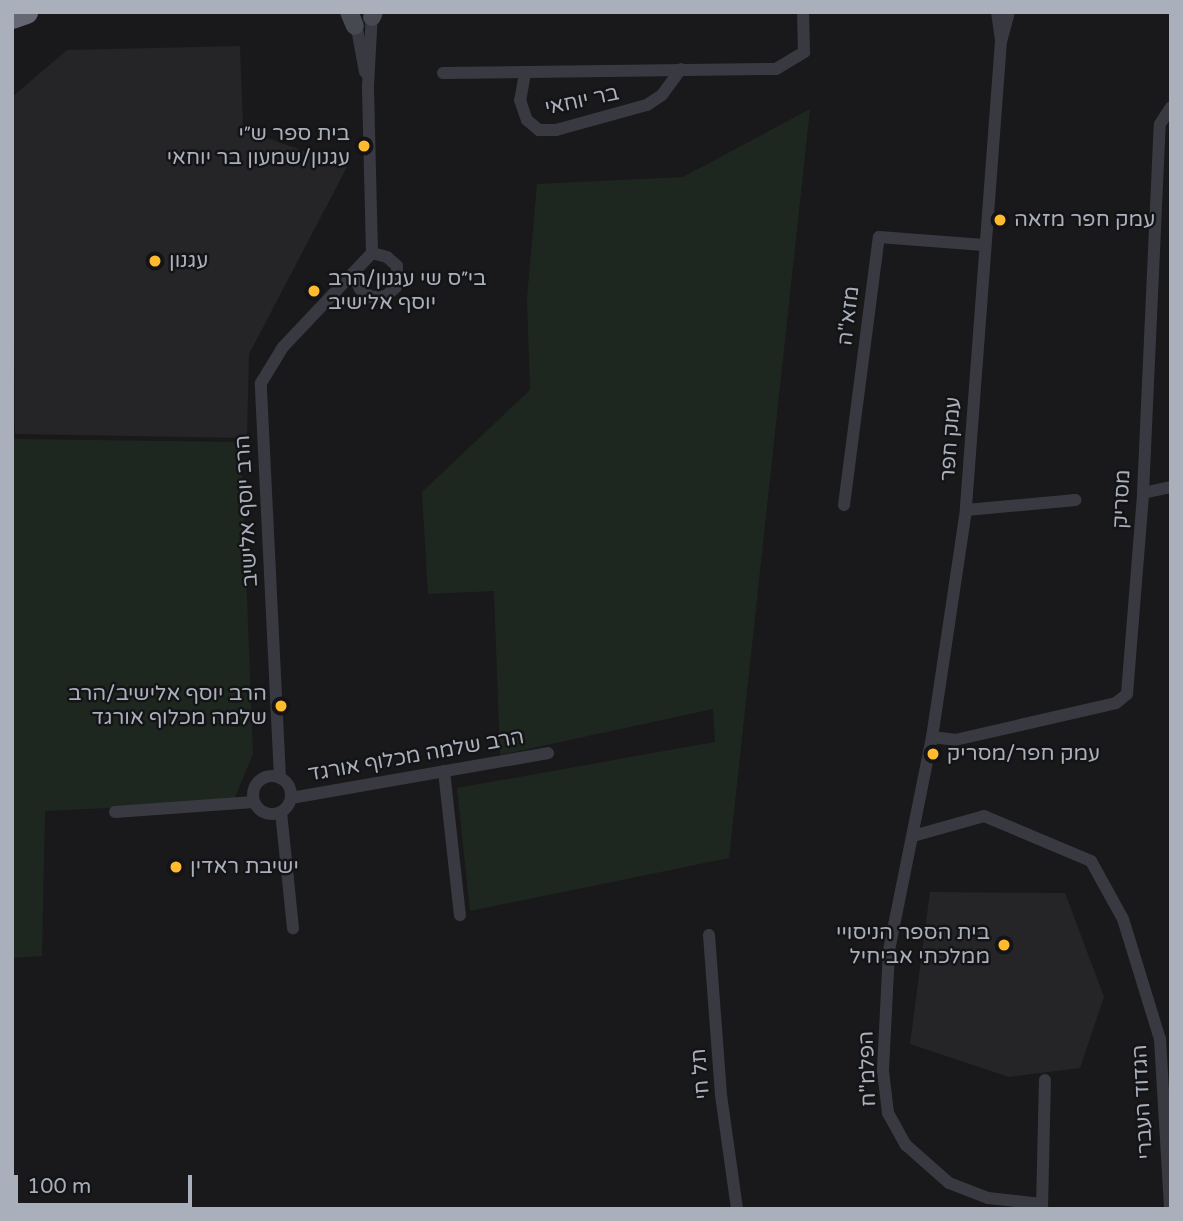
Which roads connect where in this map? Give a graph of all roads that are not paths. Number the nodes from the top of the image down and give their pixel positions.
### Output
1 (26, 12) edge
2 (803, 12) edge
3 (997, 12) edge
4 (1009, 12) edge
5 (373, 14) edge
6 (12, 17) edge
7 (353, 17) edge
8 (1001, 41) junction
9 (681, 69) junction
10 (525, 73) junction
11 (443, 74) dead end
12 (368, 86) junction
13 (1171, 107) edge
14 (984, 245) junction
15 (372, 253) junction
16 (354, 276) junction
17 (1171, 487) edge
18 (1143, 493) junction
19 (1076, 500) dead end
20 (845, 505) dead end
21 (966, 510) junction
22 (932, 737) junction
23 (548, 752) dead end
24 (444, 771) junction
25 (280, 778) junction
26 (291, 798) junction
27 (254, 802) junction
28 (116, 811) dead end
29 (281, 812) junction
30 (913, 836) junction
31 (460, 915) dead end
32 (293, 928) dead end
33 (709, 935) dead end
34 (1045, 1080) dead end
35 (1042, 1206) edge
36 (737, 1209) edge
37 (1170, 1209) edge

1 - 6 highway
2 - 9 street, בר יוחאי
3 - 8 street, עמק חפר
4 - 8 street, עמק חפר
5 - 12 street
7 - 12 street
8 - 14 street, עמק חפר
9 - 10 street, בר יוחאי
9 - 10 street, בר יוחאי
10 - 11 street, בר יוחאי
12 - 15 street
13 - 18 street, מסריק
14 - 20 street, מזא"ה
14 - 21 street, עמק חפר
15 - 16 street
15 - 16 street
16 - 25 street, הרב יוסף אלישיב
17 - 18 street
18 - 22 street, מסריק
19 - 21 street
21 - 22 street, עמק חפר
22 - 30 street, עמק חפר
23 - 24 street, הרב שלמה מכלוף אורגד
24 - 26 street, הרב שלמה מכלוף אורגד
24 - 31 street
25 - 26 street
25 - 27 street
26 - 29 street
27 - 28 street
27 - 29 street
29 - 32 street
30 - 35 street, הפלמ"ח
30 - 37 street, הגדוד העברי
33 - 36 street, תל חי
34 - 35 street

